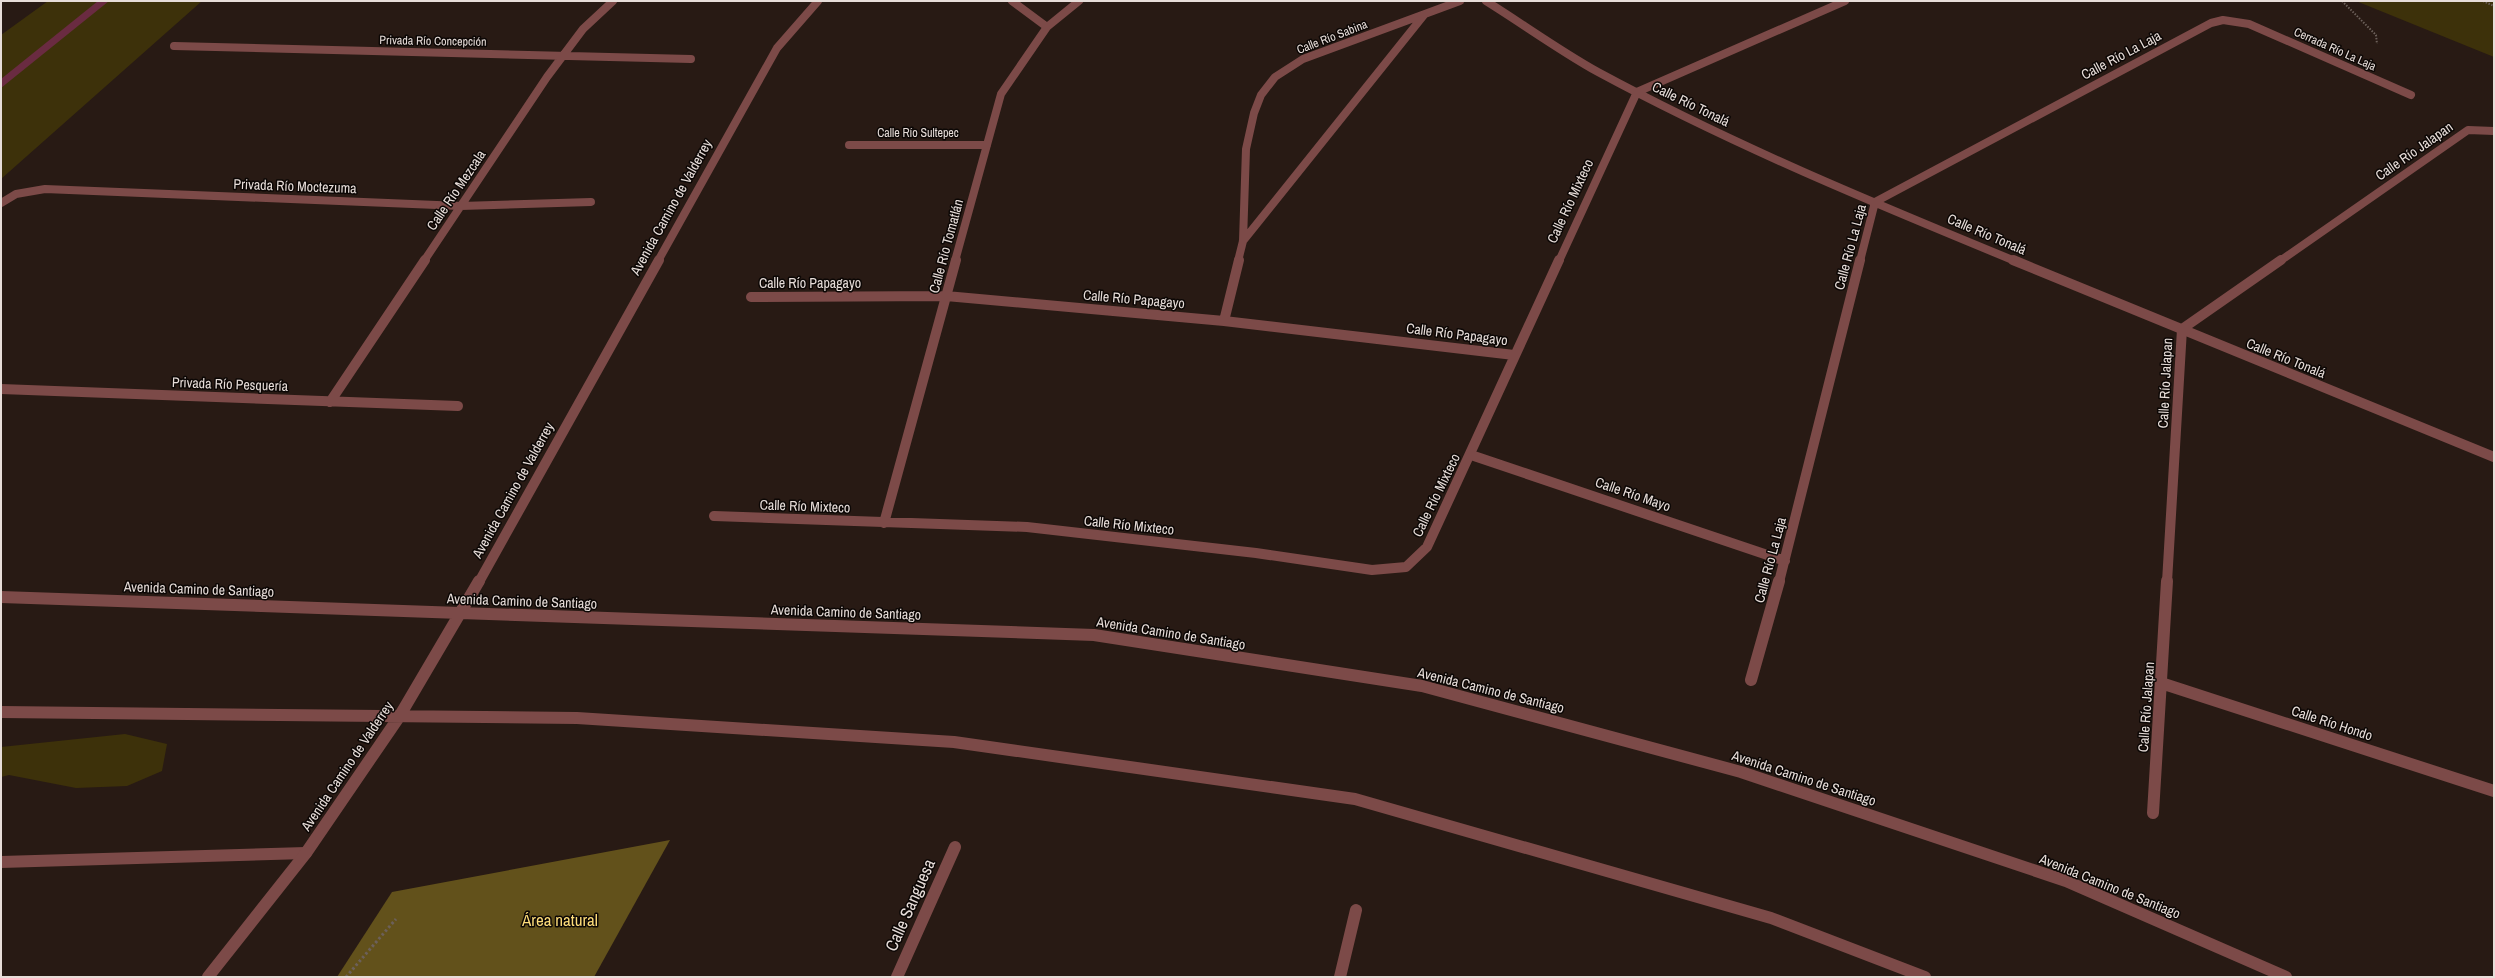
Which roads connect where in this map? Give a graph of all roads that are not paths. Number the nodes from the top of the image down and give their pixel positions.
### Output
1 (613, 1) edge
2 (818, 1) edge
3 (1012, 1) edge
4 (1079, 1) edge
5 (1460, 1) edge
6 (1486, 1) edge
7 (1845, 1) edge
8 (1424, 15) junction
9 (2249, 24) joint
10 (1047, 27) junction
11 (174, 46) dead end
12 (563, 55) junction
13 (691, 58) dead end
14 (1637, 92) junction
15 (2411, 95) dead end
16 (2494, 131) edge
17 (849, 145) dead end
18 (987, 145) junction
19 (592, 202) dead end
20 (1875, 202) junction
21 (1, 203) edge
22 (461, 206) junction
23 (1243, 241) junction
24 (946, 296) junction
25 (751, 297) dead end
26 (1224, 321) junction
27 (2182, 329) junction
28 (1514, 355) junction
29 (1, 389) edge
30 (330, 402) junction
31 (458, 406) dead end
32 (1471, 454) junction
33 (2494, 457) edge
34 (714, 516) dead end
35 (884, 522) junction
36 (1785, 561) junction
37 (1, 597) edge
38 (461, 614) junction
39 (1751, 680) dead end
40 (2162, 683) junction
41 (1, 712) edge
42 (399, 717) junction
43 (2494, 791) edge
44 (2153, 813) dead end
45 (955, 847) dead end
46 (306, 853) junction
47 (1, 862) edge
48 (1356, 910) dead end
49 (208, 977) edge
50 (897, 977) edge
51 (1340, 977) edge
52 (1924, 977) edge
53 (2286, 977) edge

1 - 12 street, Calle Río Mezcala
2 - 38 street, Avenida Camino de Valderrey
3 - 10 street
4 - 10 street, Calle Río Tomatlán
5 - 8 street, Calle Río Sabina
6 - 14 street, Calle Río Tonalá
7 - 14 street
8 - 23 street, Calle Río Sabina
8 - 23 street, Calle Río Sabina
9 - 15 street, Cerrada Río La Laja
9 - 20 street, Calle Río La Laja
10 - 18 street, Calle Río Tomatlán
11 - 12 street, Privada Río Concepción
12 - 13 street, Privada Río Concepción
12 - 22 street, Calle Río Mezcala
14 - 20 street, Calle Río Tonalá
14 - 28 street, Calle Río Mixteco
16 - 27 street, Calle Río Jalapan
17 - 18 street, Calle Río Sultepec
18 - 24 street, Calle Río Tomatlán
19 - 22 street, Privada Río Moctezuma
20 - 27 street, Calle Río Tonalá
20 - 36 street, Calle Río La Laja
21 - 22 street, Privada Río Moctezuma
22 - 30 street, Calle Río Mezcala
23 - 26 street, Calle Río Sabina
24 - 25 street, Calle Río Papagayo
24 - 26 street, Calle Río Papagayo
24 - 35 street, Calle Río Tomatlán
26 - 28 street, Calle Río Papagayo
27 - 33 street, Calle Río Tonalá
27 - 40 street, Calle Río Jalapan
28 - 32 street, Calle Río Mixteco
29 - 30 street, Privada Río Pesquería
30 - 31 street, Privada Río Pesquería
32 - 35 street, Calle Río Mixteco
32 - 36 street, Calle Río Mayo
34 - 35 street, Calle Río Mixteco
36 - 39 street, Calle Río La Laja
37 - 38 street, Avenida Camino de Santiago
38 - 42 street, Avenida Camino de Valderrey
38 - 53 street, Avenida Camino de Santiago
40 - 43 street, Calle Río Hondo
40 - 44 street, Calle Río Jalapan
41 - 42 street
42 - 46 street, Avenida Camino de Valderrey
42 - 52 street
45 - 50 street, Calle Sanguesa
46 - 47 street
46 - 49 street, Avenida Camino de Valderrey
48 - 51 street

